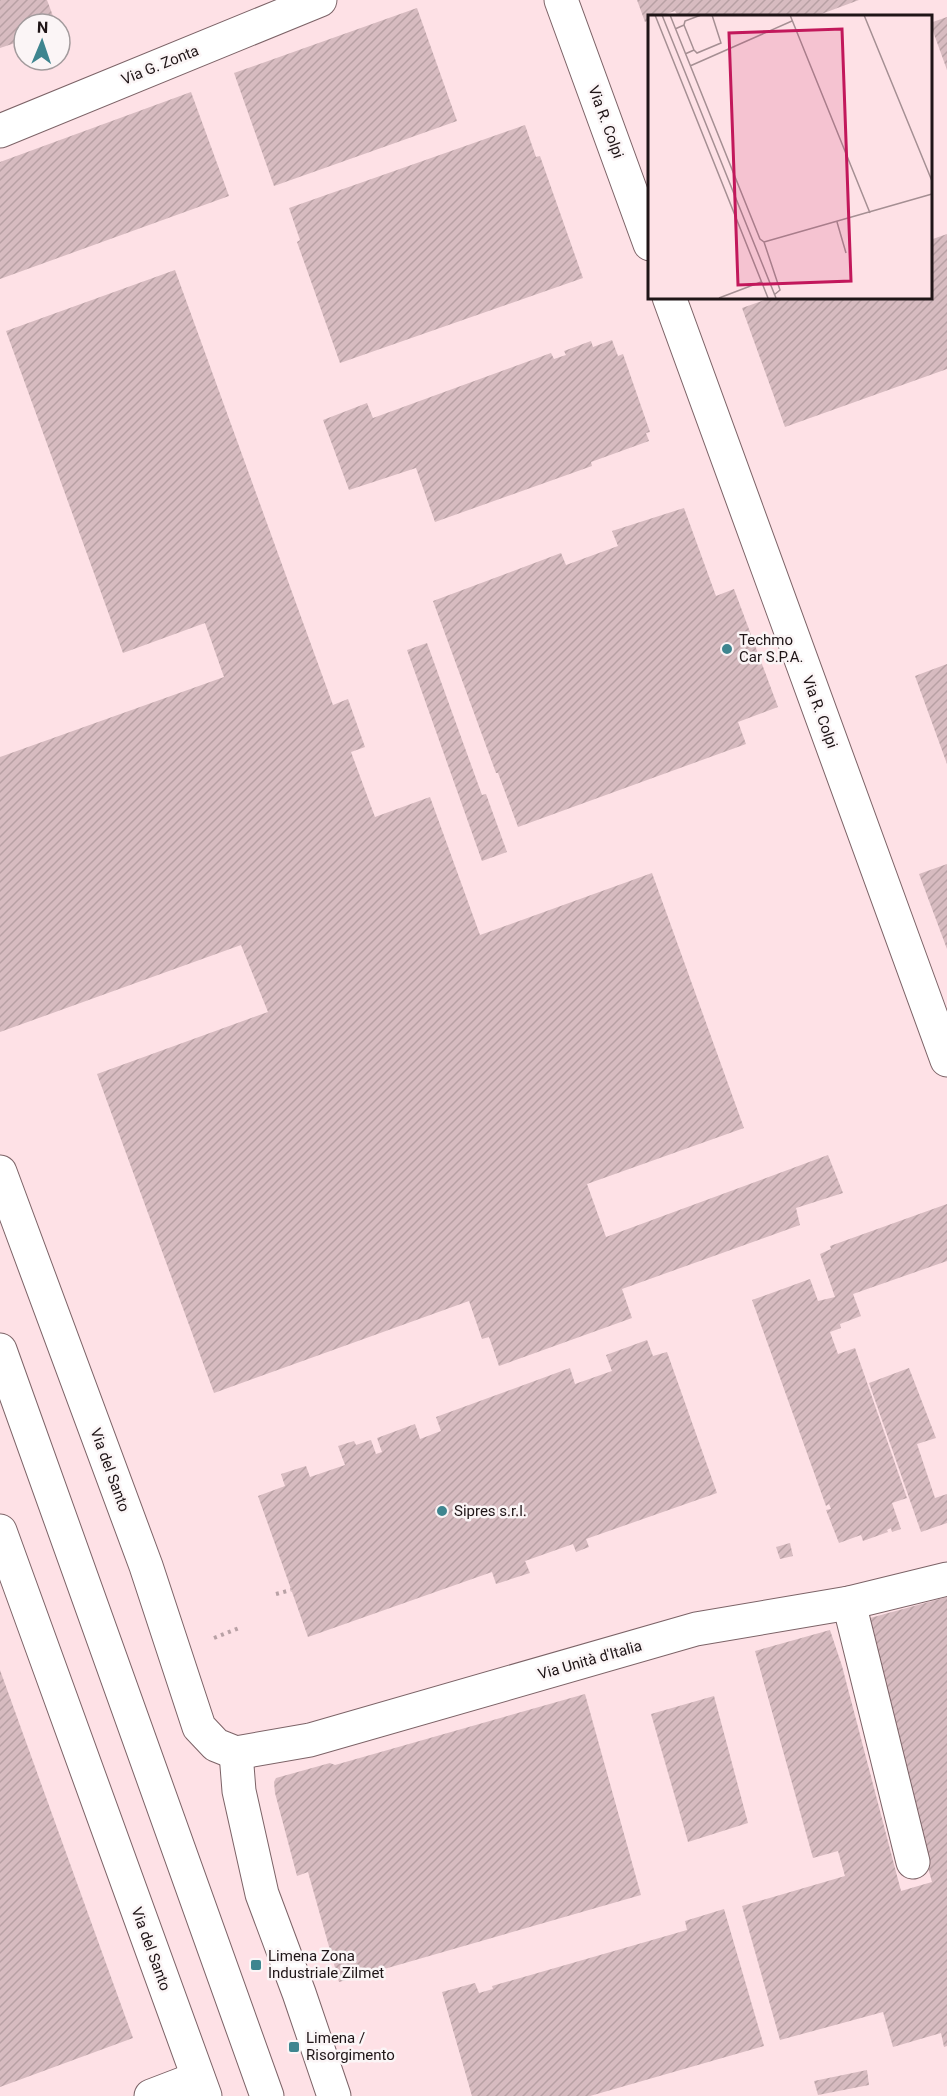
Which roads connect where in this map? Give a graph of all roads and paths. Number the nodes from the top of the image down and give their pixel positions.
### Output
1 (320, 0) edge
2 (561, 0) edge
3 (0, 130) edge
4 (648, 239) edge
5 (669, 298) edge
6 (947, 1060) edge
7 (0, 1172) edge
8 (0, 1350) edge
9 (0, 1531) edge
10 (947, 1579) edge
11 (291, 1590) dead end
12 (276, 1594) dead end
13 (849, 1603) junction
14 (239, 1628) dead end
15 (213, 1638) dead end
16 (236, 1753) junction
17 (914, 1862) dead end
18 (201, 2087) edge
19 (151, 2096) edge
20 (267, 2096) edge
21 (334, 2096) edge

1 - 3 street, Via G. Zonta
2 - 4 street, Via R. Colpi
5 - 6 street, Via R. Colpi
7 - 16 street, Via del Santo
8 - 20 street
9 - 18 street, Via del Santo
10 - 13 street, Via Unità d'Italia
11 - 12 path
13 - 16 street, Via Unità d'Italia
13 - 17 street
14 - 15 path
16 - 21 street
18 - 19 street

